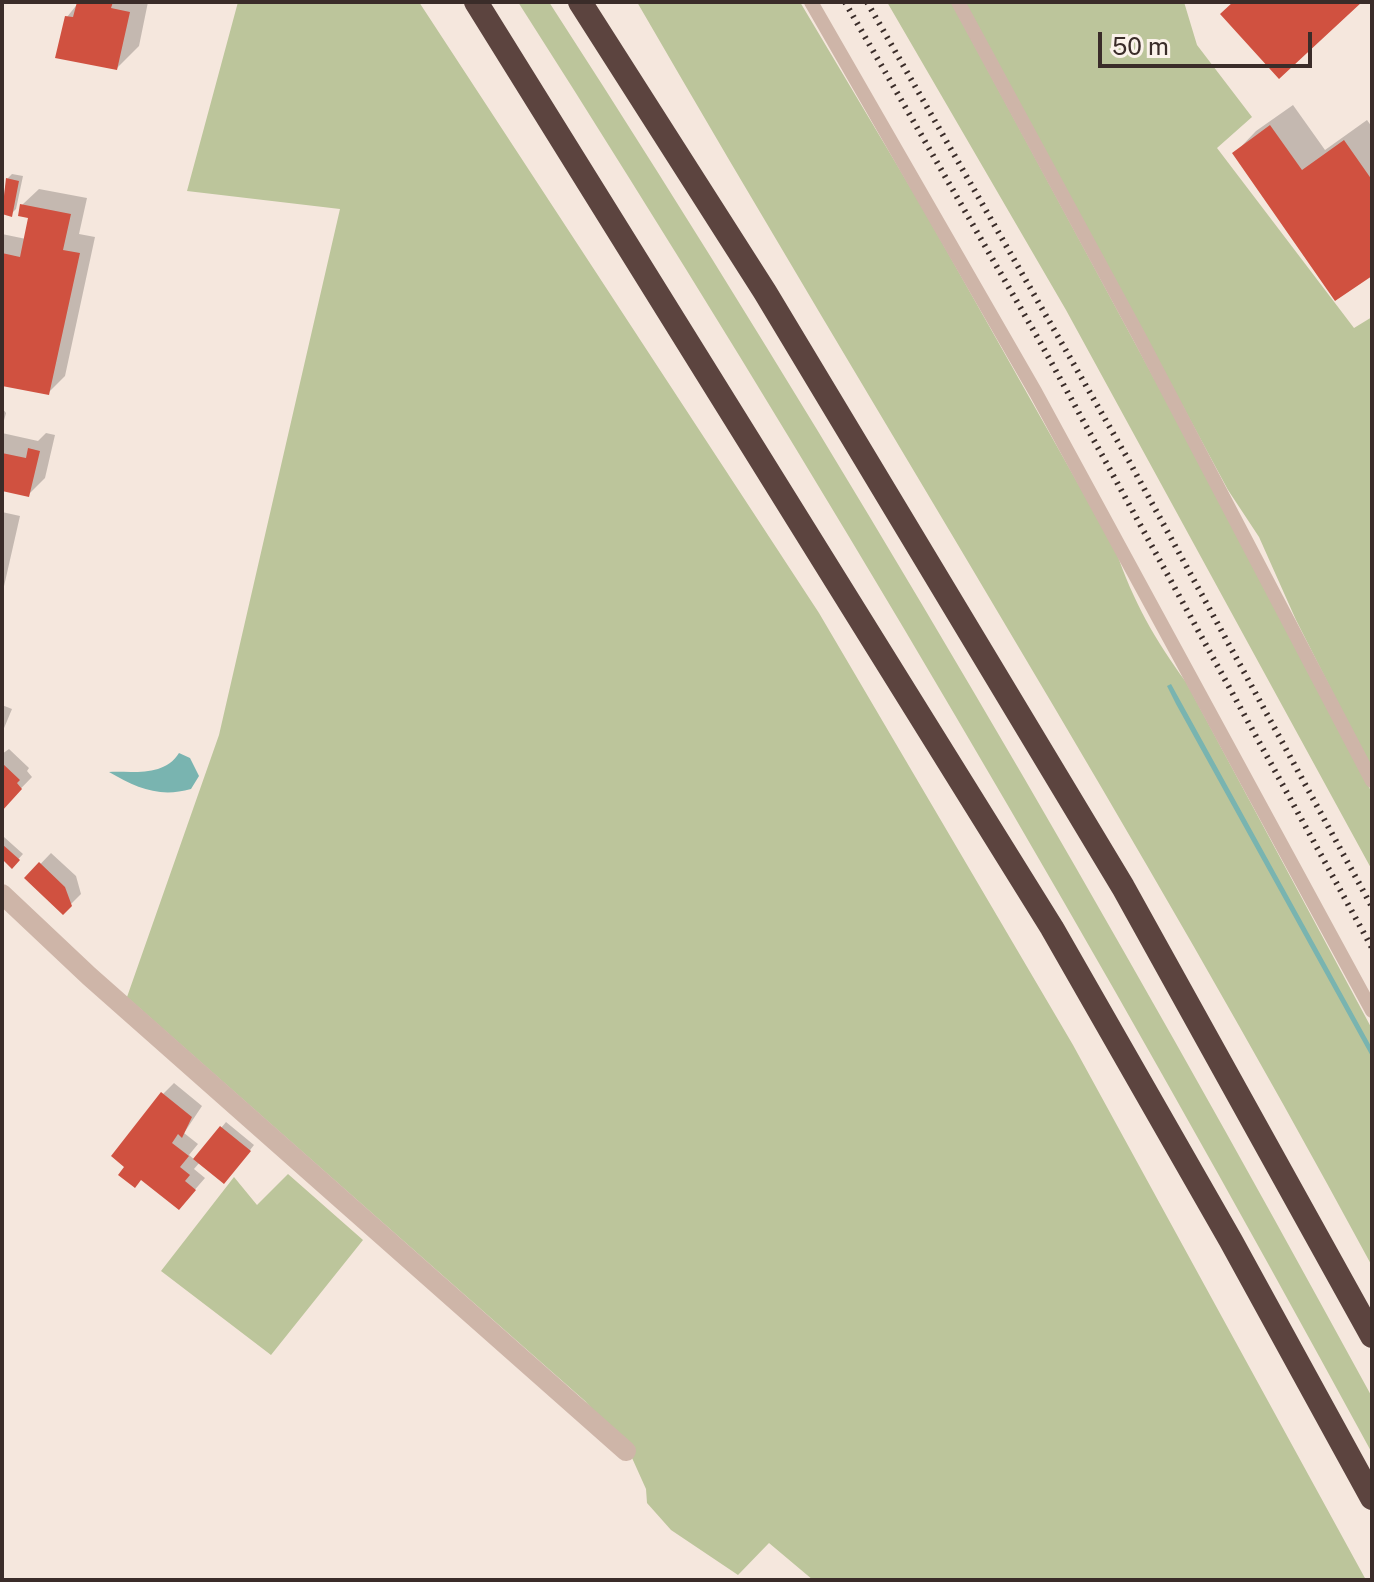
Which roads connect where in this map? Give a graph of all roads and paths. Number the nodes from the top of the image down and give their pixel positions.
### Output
1 (476, 2) edge
2 (580, 2) edge
3 (811, 2) edge
4 (958, 2) edge
5 (1372, 781) edge
6 (2, 894) edge
7 (1372, 1011) edge
8 (1372, 1336) edge
9 (626, 1451) dead end
10 (1372, 1498) edge

1 - 10 highway
2 - 8 highway
3 - 7 lane
4 - 5 lane
6 - 9 street

